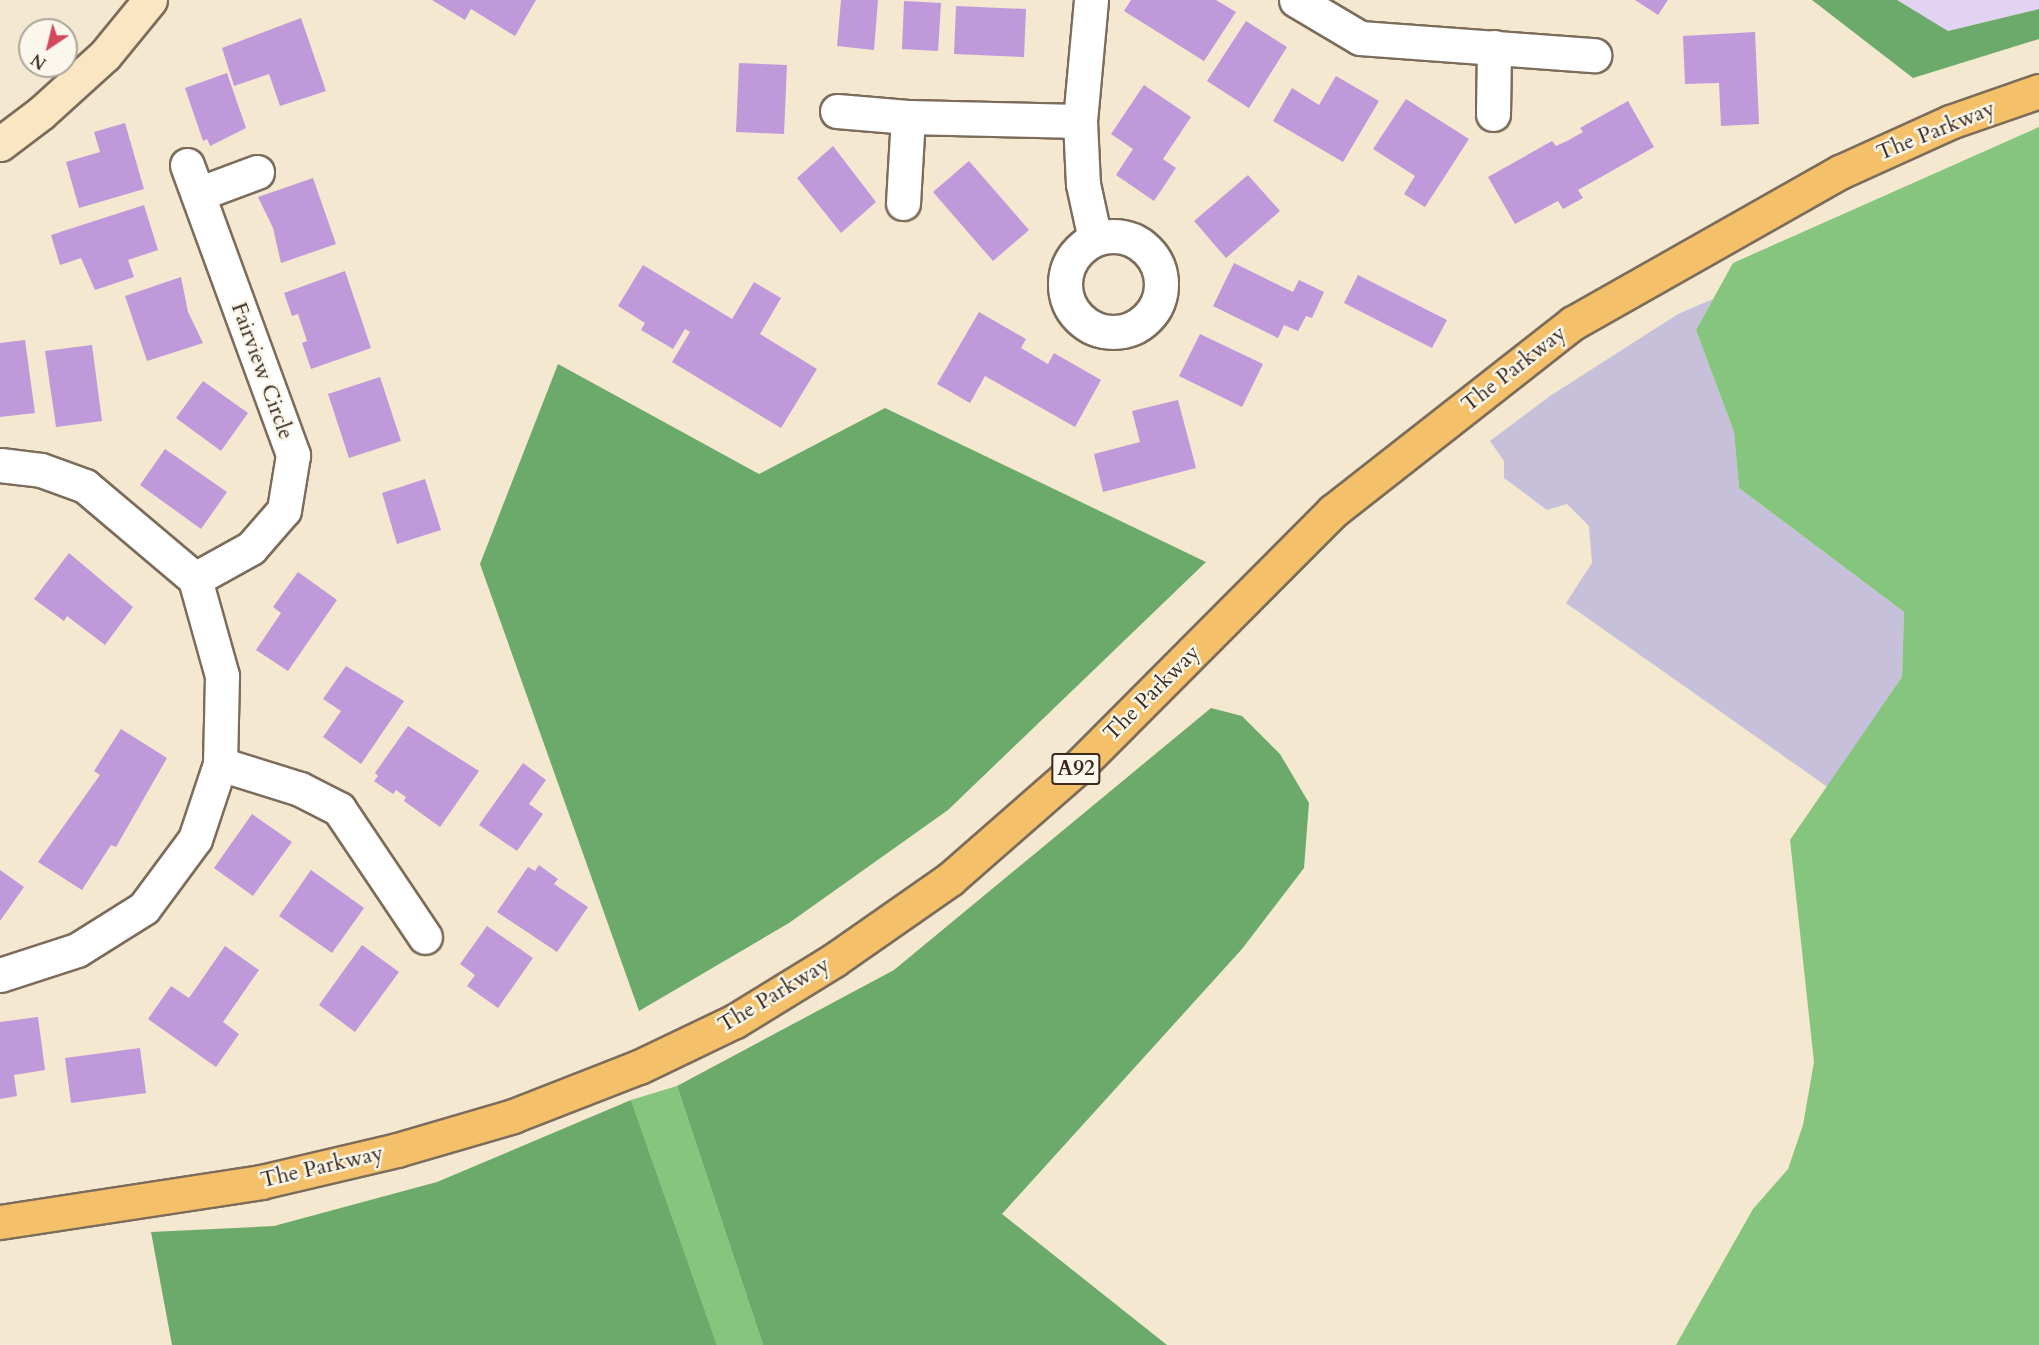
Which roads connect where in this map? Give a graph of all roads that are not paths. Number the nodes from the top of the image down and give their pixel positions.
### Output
1 (150, 0) edge
2 (1091, 0) edge
3 (1296, 0) edge
4 (1494, 47) junction
5 (1594, 55) dead end
6 (2039, 91) edge
7 (837, 111) dead end
8 (1493, 114) dead end
9 (908, 117) junction
10 (1080, 121) junction
11 (0, 144) edge
12 (257, 172) dead end
13 (903, 203) dead end
14 (1095, 239) dead end
15 (0, 465) edge
16 (195, 579) junction
17 (220, 764) junction
18 (425, 937) dead end
19 (0, 975) edge
20 (0, 1222) edge

1 - 11 street
2 - 10 street
3 - 4 street
4 - 5 street
4 - 8 street
6 - 20 main road, The Parkway / A92
7 - 9 street
9 - 10 street
9 - 13 street
10 - 14 street
12 - 16 street, Fairview Circle
15 - 16 street
16 - 17 street
17 - 18 street
17 - 19 street

